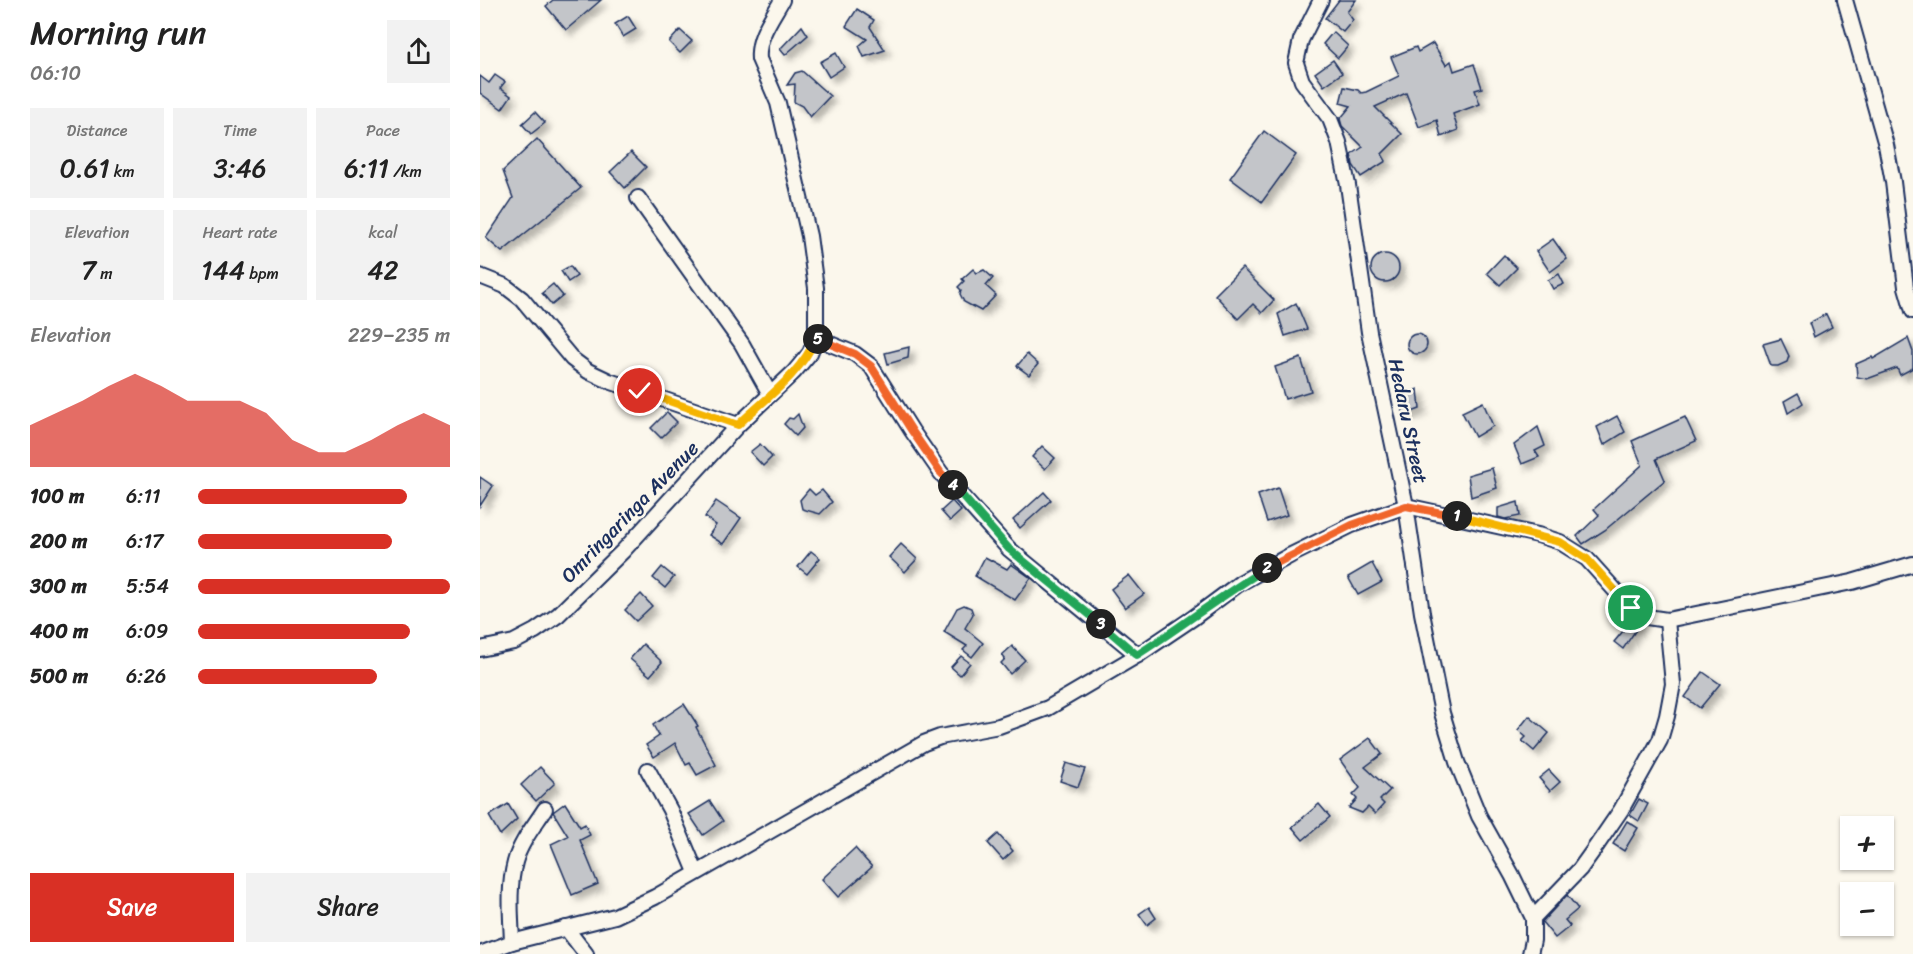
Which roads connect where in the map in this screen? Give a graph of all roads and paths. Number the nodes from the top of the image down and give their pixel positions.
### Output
1 (782, 0) edge
2 (1321, 0) edge
3 (1845, 0) edge
4 (638, 198) dead end
5 (480, 276) edge
6 (1913, 311) edge
7 (816, 338) junction
8 (770, 394) junction
9 (738, 425) junction
10 (1406, 506) junction
11 (1913, 564) edge
12 (1667, 620) junction
13 (480, 649) edge
14 (1137, 655) junction
15 (648, 770) dead end
16 (545, 809) dead end
17 (696, 872) junction
18 (1533, 918) junction
19 (566, 928) junction
20 (512, 942) junction
21 (480, 954) edge
22 (586, 954) edge
23 (1530, 954) edge

1 - 7 street
2 - 10 street, Hedaru Street
3 - 6 street
4 - 8 street
5 - 9 street
7 - 8 street, Omringaringa Avenue
7 - 14 street
8 - 9 street, Omringaringa Avenue
9 - 13 street, Omringaringa Avenue
10 - 12 street
10 - 14 street
10 - 18 street, Hedaru Street
11 - 12 street
12 - 18 street
14 - 17 street
15 - 17 street
16 - 20 street
17 - 19 street
18 - 23 street
19 - 20 street
19 - 22 street
20 - 21 street

